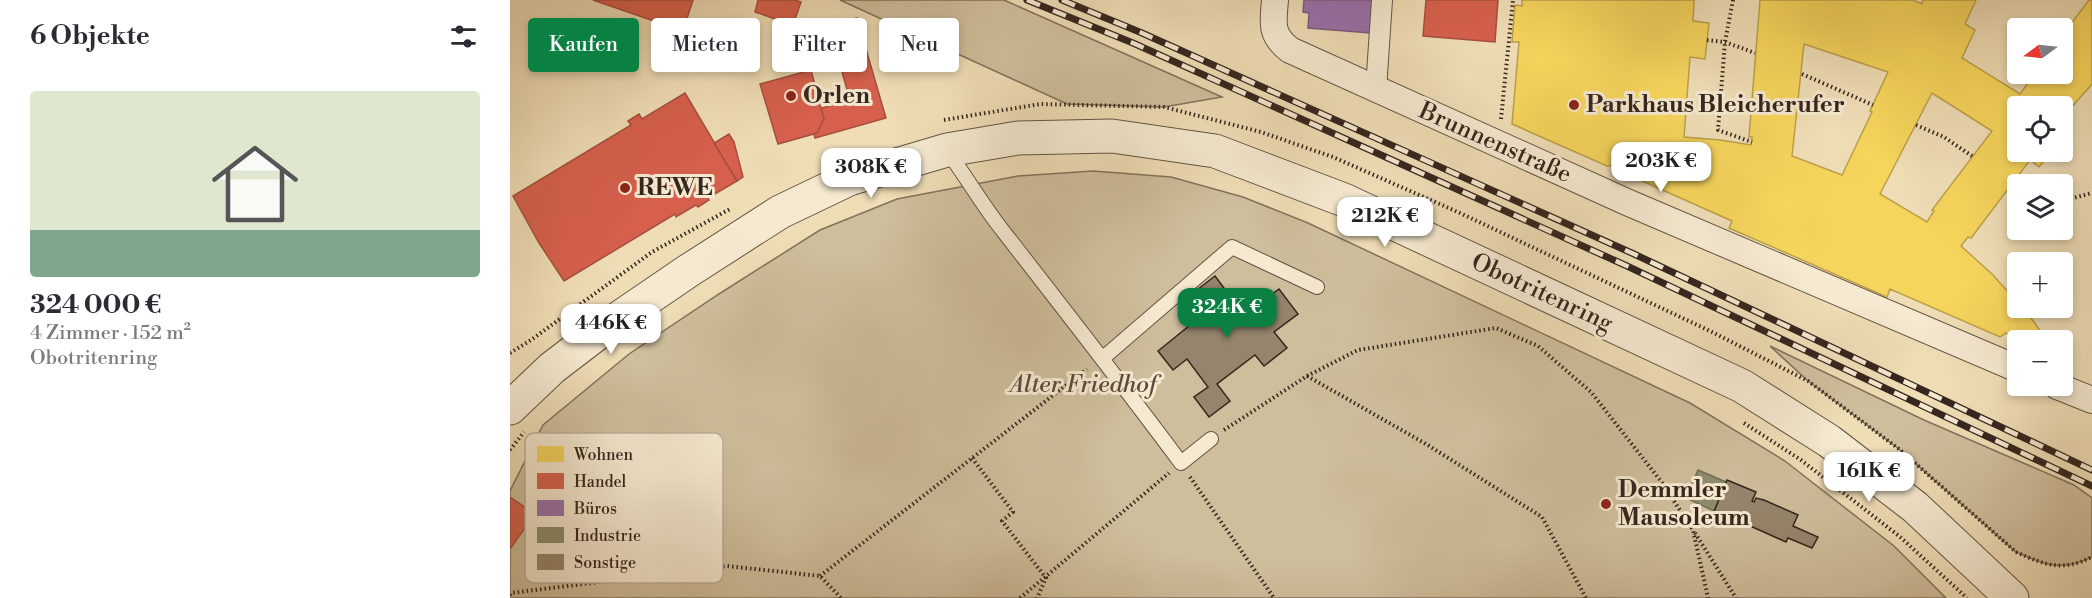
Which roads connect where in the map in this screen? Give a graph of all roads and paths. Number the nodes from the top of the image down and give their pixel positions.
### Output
1 (1275, 0) edge
2 (1382, 0) edge
3 (1513, 0) edge
4 (1733, 0) edge
5 (1707, 40) dead end
6 (1725, 42) junction
7 (1755, 53) dead end
8 (1802, 74) dead end
9 (1376, 89) junction
10 (1872, 105) dead end
11 (1916, 125) dead end
12 (1752, 142) dead end
13 (1498, 144) junction
14 (947, 150) junction
15 (1972, 156) dead end
16 (2092, 193) edge
17 (2073, 198) edge
18 (1317, 287) dead end
19 (1103, 358) junction
20 (2007, 364) edge
21 (1307, 376) junction
22 (2073, 392) edge
23 (2092, 400) edge
24 (519, 418) edge
25 (1736, 418) dead end
26 (1211, 439) joint
27 (510, 450) edge
28 (972, 458) junction
29 (1181, 463) junction
30 (1693, 530) junction
31 (723, 566) edge
32 (819, 576) junction
33 (1046, 578) junction
34 (590, 583) edge
35 (510, 593) edge
36 (841, 598) edge
37 (1020, 598) edge
38 (1037, 598) edge
39 (1274, 598) edge
40 (1586, 598) edge
41 (1708, 598) edge
42 (1736, 598) edge
43 (1967, 598) edge
44 (2012, 598) edge

1 - 9 street, Brunnenstraße
2 - 9 street
3 - 13 path
4 - 6 path
5 - 6 path
6 - 7 path
6 - 12 path
8 - 10 path
9 - 13 street, Brunnenstraße
11 - 15 path
13 - 20 street, Brunnenstraße
14 - 19 lane
14 - 24 street, Obotritenring
14 - 44 street, Obotritenring
16 - 17 path
18 - 19 lane
19 - 28 path
19 - 29 lane
21 - 26 path
21 - 30 path
21 - 40 path
22 - 23 street
24 - 27 path
25 - 43 path
26 - 29 lane
28 - 32 path
28 - 33 path
29 - 33 path
29 - 39 path
30 - 41 path
30 - 42 path
31 - 32 path
32 - 36 path
33 - 37 path
33 - 38 path
34 - 35 path

